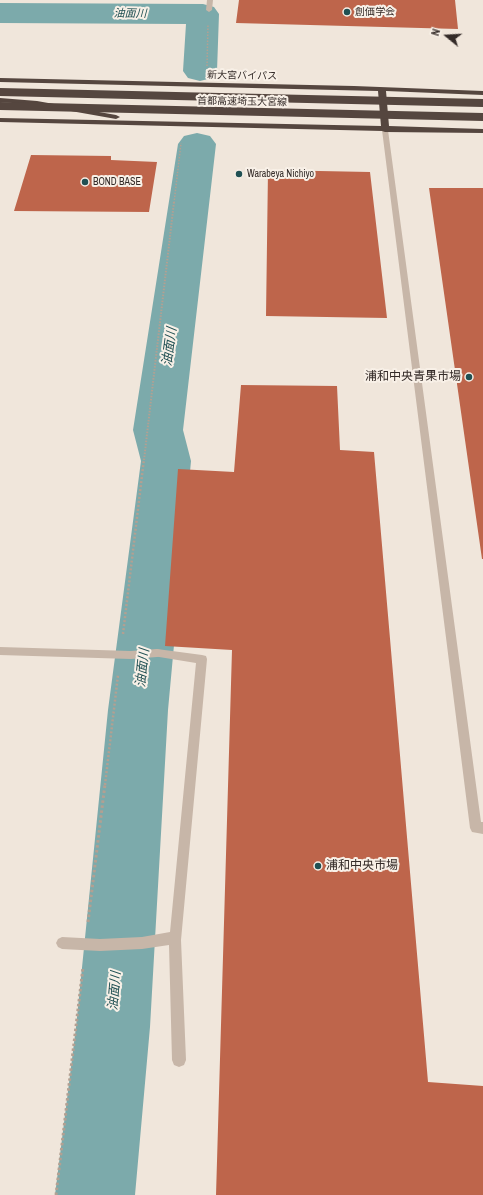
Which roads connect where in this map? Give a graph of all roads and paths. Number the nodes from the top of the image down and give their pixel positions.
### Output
1 (210, 0) edge
2 (208, 10) joint
3 (206, 73) dead end
4 (0, 80) edge
5 (382, 89) junction
6 (0, 92) edge
7 (483, 93) edge
8 (0, 100) edge
9 (483, 103) edge
10 (0, 106) edge
11 (483, 117) edge
12 (0, 120) edge
13 (161, 124) junction
14 (385, 130) junction
15 (483, 131) edge
16 (0, 651) edge
17 (483, 828) edge
18 (176, 937) junction
19 (62, 943) dead end
20 (180, 1060) dead end

1 - 2 street
2 - 3 path
4 - 5 highway, 新大宮バイパス
5 - 7 highway, 新大宮バイパス
5 - 14 highway
6 - 9 highway, 首都高速埼玉大宮線, bridge
8 - 13 highway
10 - 11 highway, 首都高速埼玉大宮線, bridge
12 - 13 highway
13 - 14 highway
14 - 15 highway
14 - 17 street
16 - 18 street
18 - 19 street
18 - 20 street

